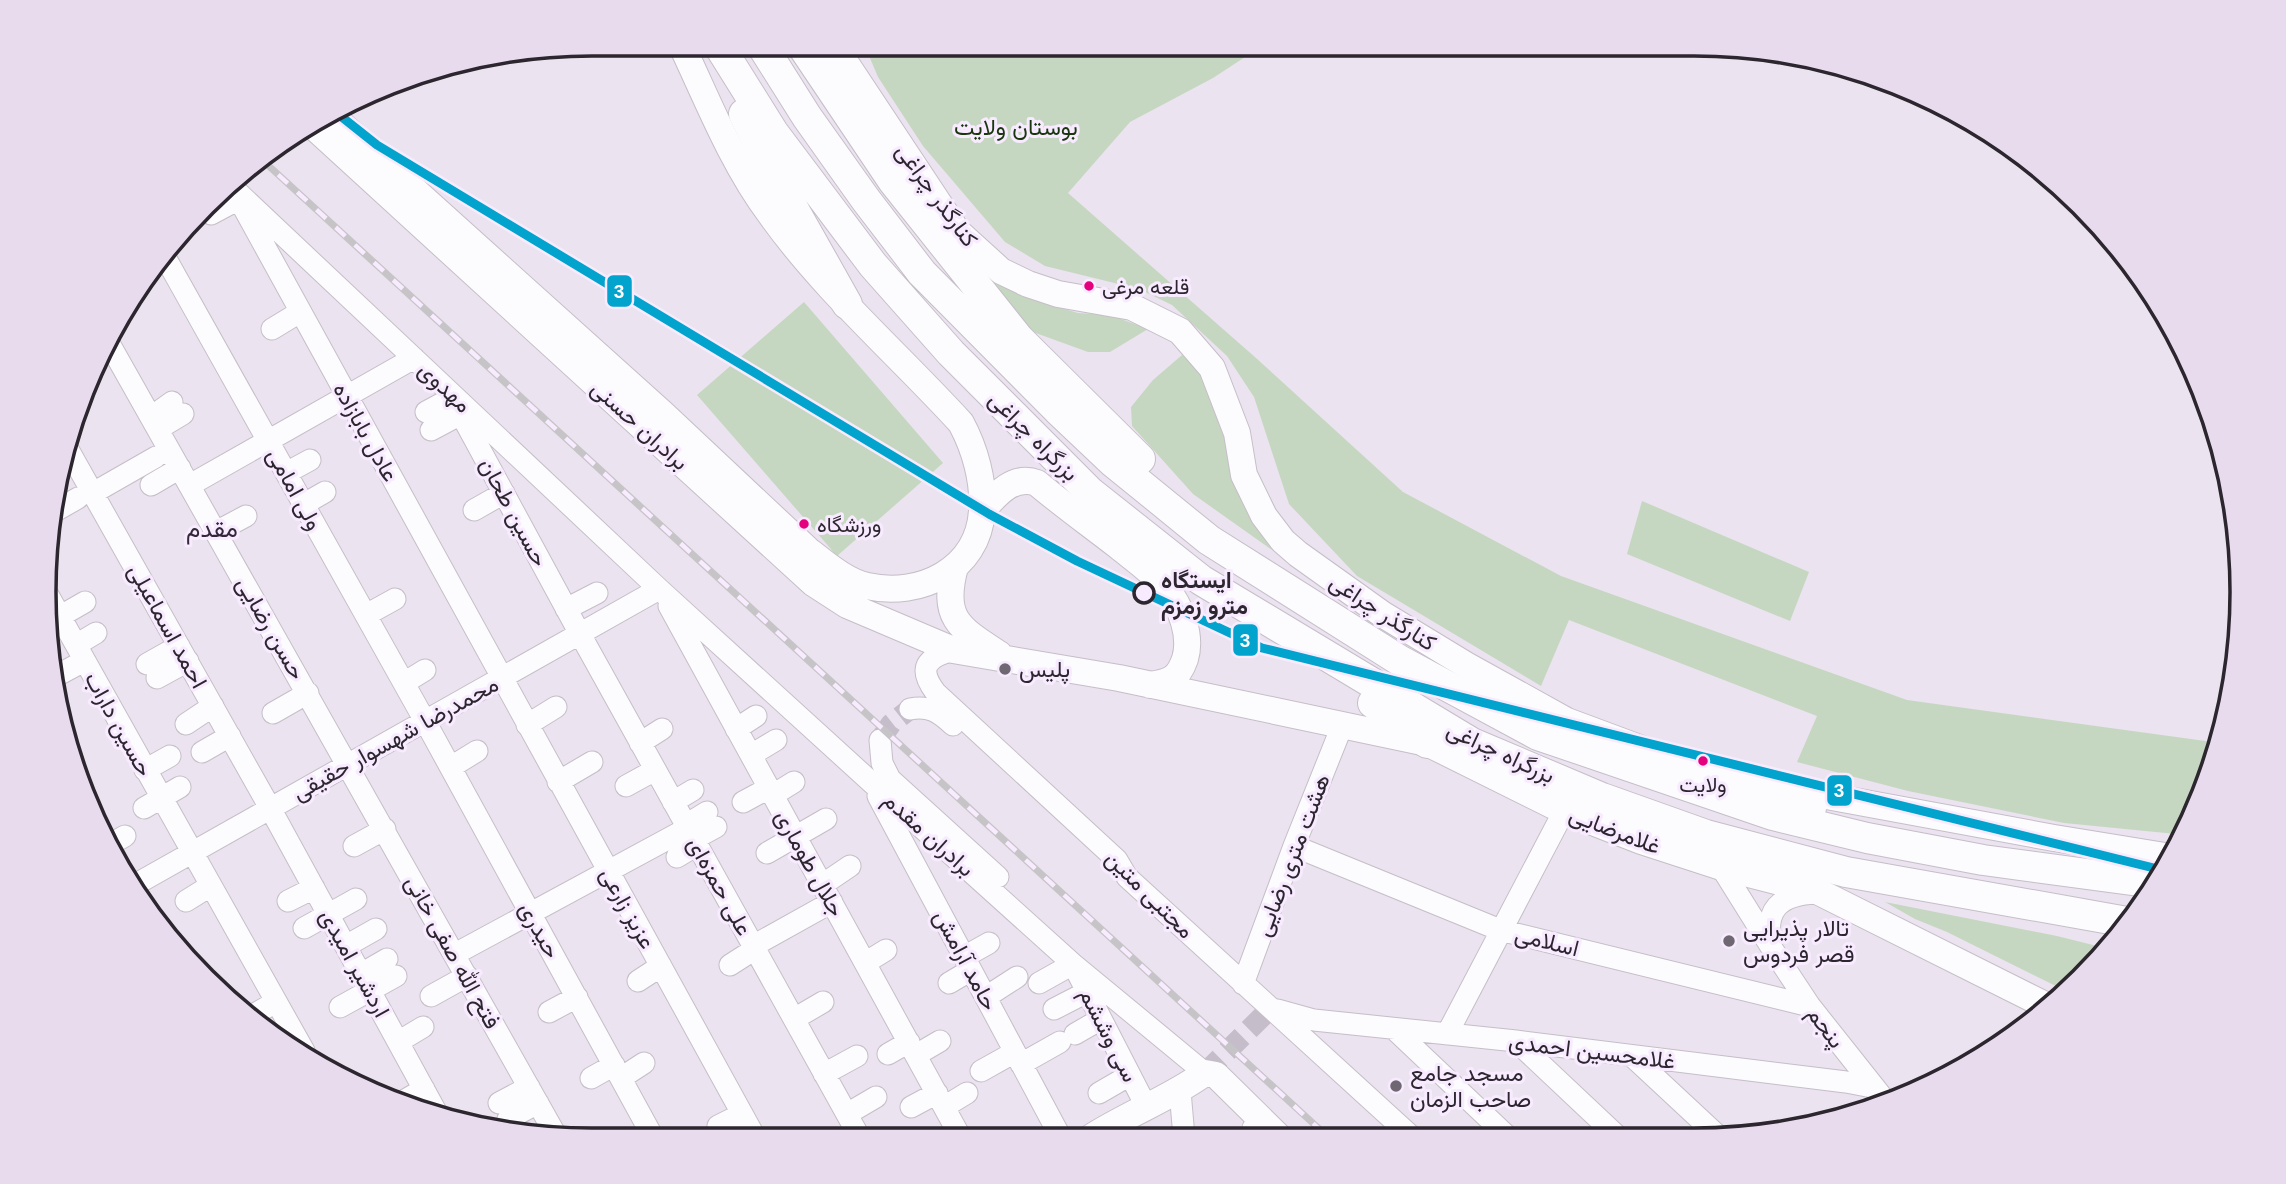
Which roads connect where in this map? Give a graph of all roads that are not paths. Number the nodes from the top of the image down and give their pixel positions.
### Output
1 (687, 56) edge
2 (717, 56) edge
3 (726, 56) edge
4 (769, 56) edge
5 (809, 56) edge
6 (817, 56) edge
7 (840, 56) edge
8 (345, 117) edge
9 (337, 121) edge
10 (319, 131) edge
11 (235, 192) edge
12 (236, 192) edge
13 (957, 231) junction
14 (169, 264) edge
15 (523, 288) junction
16 (847, 303) junction
17 (300, 312) junction
18 (272, 329) dead end
19 (113, 351) edge
20 (414, 358) junction
21 (347, 396) junction
22 (453, 400) junction
23 (177, 408) dead end
24 (428, 421) dead end
25 (154, 423) junction
26 (268, 441) junction
27 (156, 457) dead end
28 (310, 460) dead end
29 (72, 461) edge
30 (286, 473) junction
31 (185, 477) junction
32 (151, 485) dead end
33 (325, 492) dead end
34 (504, 494) junction
35 (86, 495) junction
36 (304, 504) junction
37 (63, 507) edge
38 (474, 510) dead end
39 (982, 512) junction
40 (246, 516) dead end
41 (216, 533) junction
42 (956, 567) junction
43 (659, 589) junction
44 (597, 593) dead end
45 (395, 599) dead end
46 (85, 602) dead end
47 (566, 609) junction
48 (366, 615) junction
49 (57, 619) edge
50 (57, 626) edge
51 (1279, 628) junction
52 (96, 633) dead end
53 (580, 634) junction
54 (953, 650) junction
55 (80, 653) junction
56 (183, 654) junction
57 (1005, 658) junction
58 (1399, 660) junction
59 (62, 670) edge
60 (425, 670) dead end
61 (152, 671) dead end
62 (734, 673) dead end
63 (501, 678) junction
64 (404, 683) junction
65 (1150, 685) junction
66 (713, 687) junction
67 (308, 693) junction
68 (213, 706) junction
69 (556, 707) dead end
70 (910, 709) dead end
71 (273, 713) dead end
72 (756, 716) dead end
73 (425, 721) junction
74 (186, 724) dead end
75 (527, 724) junction
76 (1342, 726) junction
77 (662, 729) dead end
78 (736, 729) junction
79 (230, 736) junction
80 (776, 740) dead end
81 (880, 740) dead end
82 (640, 743) junction
83 (1427, 743) junction
84 (477, 751) dead end
85 (202, 752) dead end
86 (751, 755) junction
87 (170, 756) dead end
88 (593, 762) dead end
89 (348, 764) junction
90 (451, 767) junction
91 (145, 770) junction
92 (655, 770) junction
93 (1746, 781) junction
94 (558, 782) junction
95 (794, 782) dead end
96 (871, 782) junction
97 (626, 786) dead end
98 (180, 787) dead end
99 (693, 790) dead end
100 (770, 792) junction
101 (152, 802) junction
102 (673, 802) junction
103 (743, 802) dead end
104 (270, 808) junction
105 (1564, 811) junction
106 (826, 818) dead end
107 (711, 819) dead end
108 (385, 829) junction
109 (691, 834) junction
110 (796, 837) junction
111 (354, 846) dead end
112 (1294, 846) junction
113 (191, 853) junction
114 (767, 853) dead end
115 (2161, 855) edge
116 (677, 857) dead end
117 (850, 866) dead end
118 (1721, 867) junction
119 (608, 872) junction
120 (2086, 874) junction
121 (1127, 877) junction
122 (141, 881) edge
123 (2145, 882) edge
124 (554, 884) dead end
125 (210, 886) junction
126 (314, 888) junction
127 (1819, 892) junction
128 (827, 894) junction
129 (356, 899) dead end
130 (186, 901) dead end
131 (288, 901) dead end
132 (527, 907) junction
133 (2075, 914) junction
134 (329, 915) junction
135 (2117, 920) edge
136 (2112, 927) edge
137 (304, 928) dead end
138 (376, 929) dead end
139 (1500, 930) junction
140 (989, 943) dead end
141 (855, 945) junction
142 (346, 946) junction
143 (1771, 947) junction
144 (754, 948) junction
145 (886, 950) dead end
146 (455, 954) junction
147 (1073, 964) junction
148 (730, 965) dead end
149 (661, 966) junction
150 (392, 967) dead end
151 (467, 976) junction
152 (1017, 977) dead end
153 (638, 981) dead end
154 (969, 981) junction
155 (365, 982) junction
156 (1040, 983) dead end
157 (1242, 984) junction
158 (1087, 992) junction
159 (431, 996) dead end
160 (577, 997) junction
161 (276, 1002) junction
162 (823, 1002) dead end
163 (2039, 1002) edge
164 (1810, 1006) junction
165 (340, 1007) dead end
166 (1271, 1008) junction
167 (1054, 1009) dead end
168 (259, 1011) edge
169 (549, 1012) dead end
170 (794, 1019) junction
171 (1101, 1019) junction
172 (423, 1027) dead end
173 (1394, 1029) junction
174 (1447, 1034) junction
175 (298, 1040) edge
176 (940, 1041) dead end
177 (1516, 1041) junction
178 (398, 1042) junction
179 (912, 1049) junction
180 (888, 1054) dead end
181 (857, 1056) dead end
182 (1632, 1056) junction
183 (1018, 1058) junction
184 (644, 1063) dead end
185 (617, 1071) junction
186 (981, 1072) dead end
187 (1205, 1073) junction
188 (824, 1074) junction
189 (1130, 1075) junction
190 (591, 1078) dead end
191 (1872, 1087) junction
192 (424, 1089) junction
193 (1180, 1091) junction
194 (967, 1093) dead end
195 (1099, 1093) dead end
196 (534, 1095) junction
197 (1879, 1095) edge
198 (411, 1097) edge
199 (876, 1097) dead end
200 (941, 1100) junction
201 (432, 1104) edge
202 (1146, 1106) junction
203 (911, 1107) dead end
204 (504, 1111) dead end
205 (742, 1114) junction
206 (847, 1114) junction
207 (551, 1126) edge
208 (718, 1126) dead end
209 (648, 1128) edge
210 (750, 1128) edge
211 (855, 1128) edge
212 (956, 1128) edge
213 (1056, 1128) edge
214 (1120, 1128) edge
215 (1183, 1128) edge
216 (1258, 1128) edge
217 (1402, 1128) edge
218 (1499, 1128) edge
219 (1608, 1128) edge
220 (1709, 1128) edge

1 - 16 main road
2 - 16 highway
3 - 51 highway, بزرگراه چراغی
4 - 58 highway, بزرگراه چراغی
5 - 58 highway, بزرگراه چراغی
6 - 13 main road
7 - 13 main road, کنارگذر چراغی
8 - 15 street
9 - 15 main road, برادران حسنی
10 - 54 main road, برادران حسنی
11 - 17 street, عادل بابازاده
12 - 20 street, مهدوی
13 - 93 main road, کنارگذر چراغی
14 - 26 street, ولی امامی
15 - 42 main road, برادران حسنی
16 - 39 main road
17 - 18 street
17 - 21 street, عادل بابازاده
19 - 25 street, حسن رضایی
20 - 21 street
20 - 22 street, مهدوی
21 - 26 street
21 - 63 street, عادل بابازاده
22 - 24 street
22 - 34 street, حسین طحان
22 - 43 street, مهدوی
23 - 25 street
25 - 31 street, حسن رضایی
26 - 30 street, ولی امامی
26 - 31 street
27 - 35 street
28 - 30 street
29 - 35 street, احمد اسماعیلی
30 - 36 street, ولی امامی
31 - 32 street
31 - 41 street, حسن رضایی
33 - 36 street
34 - 38 street
34 - 47 street, حسین طحان
35 - 37 street
35 - 56 street, احمد اسماعیلی
36 - 48 street, ولی امامی
39 - 42 main road
39 - 65 main road
40 - 41 street
41 - 67 street, حسن رضایی
42 - 57 main road
43 - 53 street, محمدرضا شهسوار حقیقی
43 - 66 street, جلال طوماری
43 - 96 street, برادران مقدم
44 - 47 street
45 - 48 street
46 - 49 street
47 - 53 street, حسین طحان
48 - 64 street, ولی امامی
50 - 55 street, حسین داراب
51 - 83 highway
51 - 133 highway, بزرگراه چراغی
52 - 55 street
53 - 63 street, محمدرضا شهسوار حقیقی
53 - 82 street, علی حمزه‌ای
54 - 57 main road, برادران حسنی
54 - 121 street, مجتبی متین
55 - 59 street
55 - 91 street, حسین داراب
56 - 61 street
56 - 68 street, احمد اسماعیلی
57 - 65 main road, غلامرضایی
58 - 120 highway, بزرگراه چراغی
60 - 64 street
62 - 66 street
63 - 73 street, محمدرضا شهسوار حقیقی
63 - 75 street, عزیز زارعی
64 - 73 street, ولی امامی
65 - 76 main road, غلامرضایی
66 - 78 street, جلال طوماری
67 - 71 street
67 - 89 street, حسن رضایی
68 - 74 street
68 - 79 street, احمد اسماعیلی
69 - 75 street
70 - 121 street
72 - 78 street
73 - 89 street, محمدرضا شهسوار حقیقی
73 - 90 street, حیدری
75 - 94 street, عزیز زارعی
76 - 83 main road, غلامرضایی
76 - 112 street, هشت متری رضایی
77 - 82 street
78 - 86 street, جلال طوماری
79 - 85 street
79 - 104 street, احمد اسماعیلی
80 - 86 street
81 - 147 street
82 - 92 street, علی حمزه‌ای
83 - 105 main road, غلامرضایی
84 - 90 street
86 - 100 street, جلال طوماری
87 - 91 street
88 - 94 street
89 - 104 street, محمدرضا شهسوار حقیقی
89 - 108 street, فتح الله صفی خانی
90 - 132 street, حیدری
91 - 101 street, حسین داراب
92 - 97 street
92 - 102 street, علی حمزه‌ای
93 - 115 main road, کنارگذر چراغی
93 - 120 highway
94 - 119 street, عزیز زارعی
95 - 100 street
96 - 147 street, برادران مقدم
96 - 154 street, حامد آرامش
98 - 101 street
99 - 102 street
100 - 103 street
100 - 110 street, جلال طوماری
101 - 113 street, حسین داراب
102 - 109 street, علی حمزه‌ای
104 - 113 street, محمدرضا شهسوار حقیقی
104 - 126 street, اردشیر امیدی
105 - 118 main road, غلامرضایی
105 - 139 street
106 - 110 street
107 - 109 street
108 - 111 street
108 - 146 street, فتح الله صفی خانی
109 - 116 street
109 - 119 street
109 - 144 street, علی حمزه‌ای
110 - 114 street
110 - 128 street, جلال طوماری
112 - 139 street, اسلامی
112 - 157 street, هشت متری رضایی
113 - 122 street, محمدرضا شهسوار حقیقی
113 - 125 street, حسین داراب
117 - 128 street
118 - 127 main road, غلامرضایی
118 - 143 street, پنجم
119 - 132 street
119 - 149 street, عزیز زارعی
120 - 123 highway, بزرگراه چراغی
121 - 157 street, مجتبی متین
124 - 132 street
125 - 130 street
125 - 161 street, حسین داراب
126 - 131 street
126 - 134 street, اردشیر امیدی
127 - 143 street
127 - 163 main road, غلامرضایی
128 - 141 street, جلال طوماری
128 - 144 street
129 - 134 street
132 - 146 street
132 - 160 street, حیدری
133 - 135 highway, بزرگراه چراغی
133 - 136 main road
134 - 137 street
134 - 142 street, اردشیر امیدی
138 - 142 street
139 - 164 street, اسلامی
139 - 174 street
140 - 154 street
141 - 145 street
141 - 179 street, جلال طوماری
142 - 155 street, اردشیر امیدی
143 - 164 street, پنجم
144 - 148 street
144 - 170 street, علی حمزه‌ای
146 - 151 street, فتح الله صفی خانی
147 - 156 street
147 - 158 street, سی وششم
147 - 187 street, برادران مقدم
149 - 153 street
149 - 205 street, عزیز زارعی
150 - 155 street
151 - 159 street
151 - 196 street, فتح الله صفی خانی
152 - 154 street
154 - 183 street, حامد آرامش
155 - 165 street
155 - 178 street, اردشیر امیدی
157 - 166 street, مجتبی متین
158 - 167 street
158 - 171 street, سی وششم
160 - 169 street
160 - 185 street, حیدری
161 - 168 street
161 - 175 street, حسین داراب
162 - 170 street
164 - 191 street, پنجم
166 - 173 street, غلامحسین احمدی
166 - 217 street, مجتبی متین
170 - 188 street, علی حمزه‌ای
171 - 183 street
171 - 189 street, سی وششم
172 - 178 street
173 - 174 street, غلامحسین احمدی
173 - 218 street
174 - 177 street, غلامحسین احمدی
176 - 179 street
177 - 182 street, غلامحسین احمدی
177 - 219 street
178 - 192 street, اردشیر امیدی
179 - 180 street
179 - 200 street, جلال طوماری
181 - 188 street
182 - 191 street, غلامحسین احمدی
182 - 220 street
183 - 186 street
183 - 213 street, حامد آرامش
184 - 185 street
185 - 190 street
185 - 209 street, حیدری
187 - 193 main road
187 - 216 main road, برادران مقدم
188 - 206 street, علی حمزه‌ای
189 - 195 street
189 - 202 street, سی وششم
191 - 197 street, پنجم
192 - 198 street
192 - 201 street, اردشیر امیدی
193 - 202 main road
193 - 215 street
194 - 200 street
196 - 204 street
196 - 207 street, فتح الله صفی خانی
199 - 206 street
200 - 203 street
200 - 212 street, جلال طوماری
202 - 214 main road
205 - 208 street
205 - 210 street, عزیز زارعی
206 - 211 street, علی حمزه‌ای

